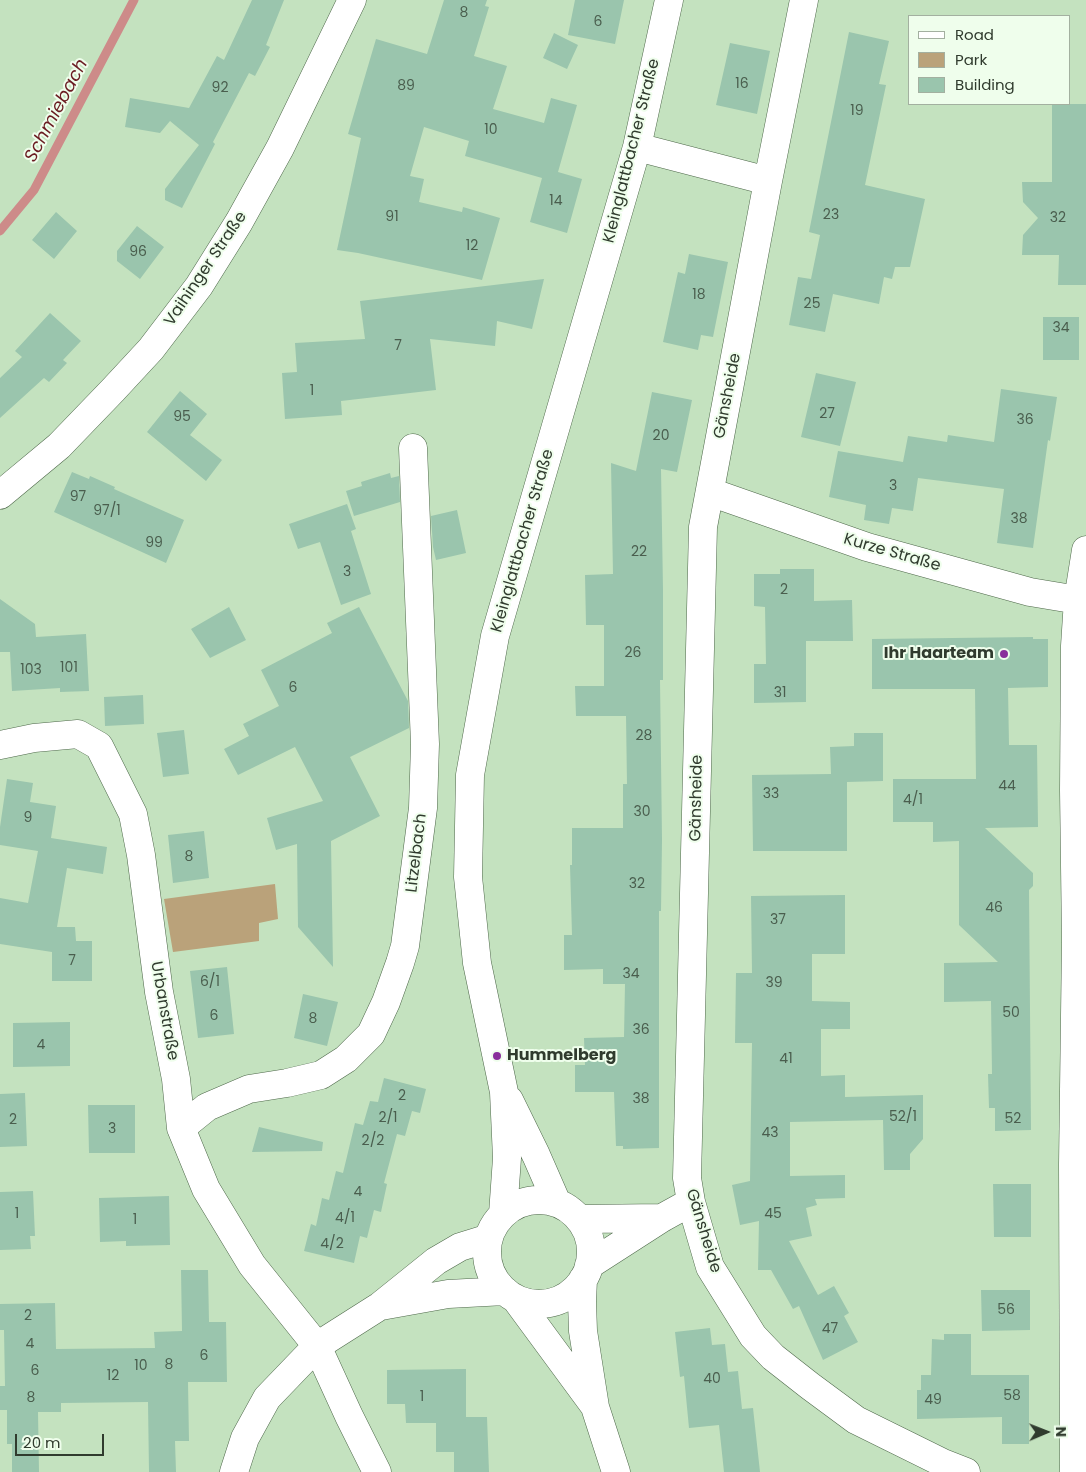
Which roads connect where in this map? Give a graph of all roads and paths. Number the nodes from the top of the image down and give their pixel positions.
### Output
1 (352, 0) edge
2 (669, 0) edge
3 (804, 0) edge
4 (637, 146) junction
5 (768, 181) junction
6 (413, 448) dead end
7 (710, 492) junction
8 (0, 495) edge
9 (1086, 550) edge
10 (1078, 600) junction
11 (0, 745) edge
12 (1081, 941) edge
13 (504, 1092) junction
14 (181, 1128) junction
15 (691, 1202) junction
16 (557, 1203) junction
17 (503, 1214) junction
18 (662, 1218) junction
19 (580, 1219) junction
20 (489, 1238) junction
21 (586, 1272) junction
22 (510, 1294) junction
23 (380, 1306) junction
24 (317, 1346) junction
25 (595, 1407) junction
26 (234, 1472) edge
27 (377, 1472) edge
28 (616, 1472) edge
29 (966, 1472) edge
30 (1074, 1472) edge

1 - 8 street, Vaihinger Straße
2 - 4 street, Kleinglattbacher Straße
3 - 5 street, Gänsheide
4 - 5 street
4 - 13 street, Kleinglattbacher Straße
5 - 7 street, Gänsheide
6 - 14 street, Litzelbach
7 - 10 street, Kurze Straße
7 - 15 street, Gänsheide
9 - 10 street
10 - 12 street
11 - 14 street, Urbanstraße
12 - 30 street
13 - 16 street, Kleinglattbacher Straße
13 - 17 street, Kleinglattbacher Straße
14 - 24 street, Urbanstraße
15 - 18 street
15 - 29 street, Gänsheide
16 - 17 street
16 - 19 street
17 - 20 street, Kleinglattbacher Straße
18 - 19 street
18 - 21 street
19 - 21 street, Kleinglattbacher Straße
20 - 22 street, Kleinglattbacher Straße
20 - 23 street
21 - 22 street
21 - 25 street, Kleinglattbacher Straße
22 - 23 street
22 - 25 street, Kleinglattbacher Straße
23 - 24 street
24 - 26 street
24 - 27 street, Urbanstraße
25 - 28 street, Kleinglattbacher Straße

